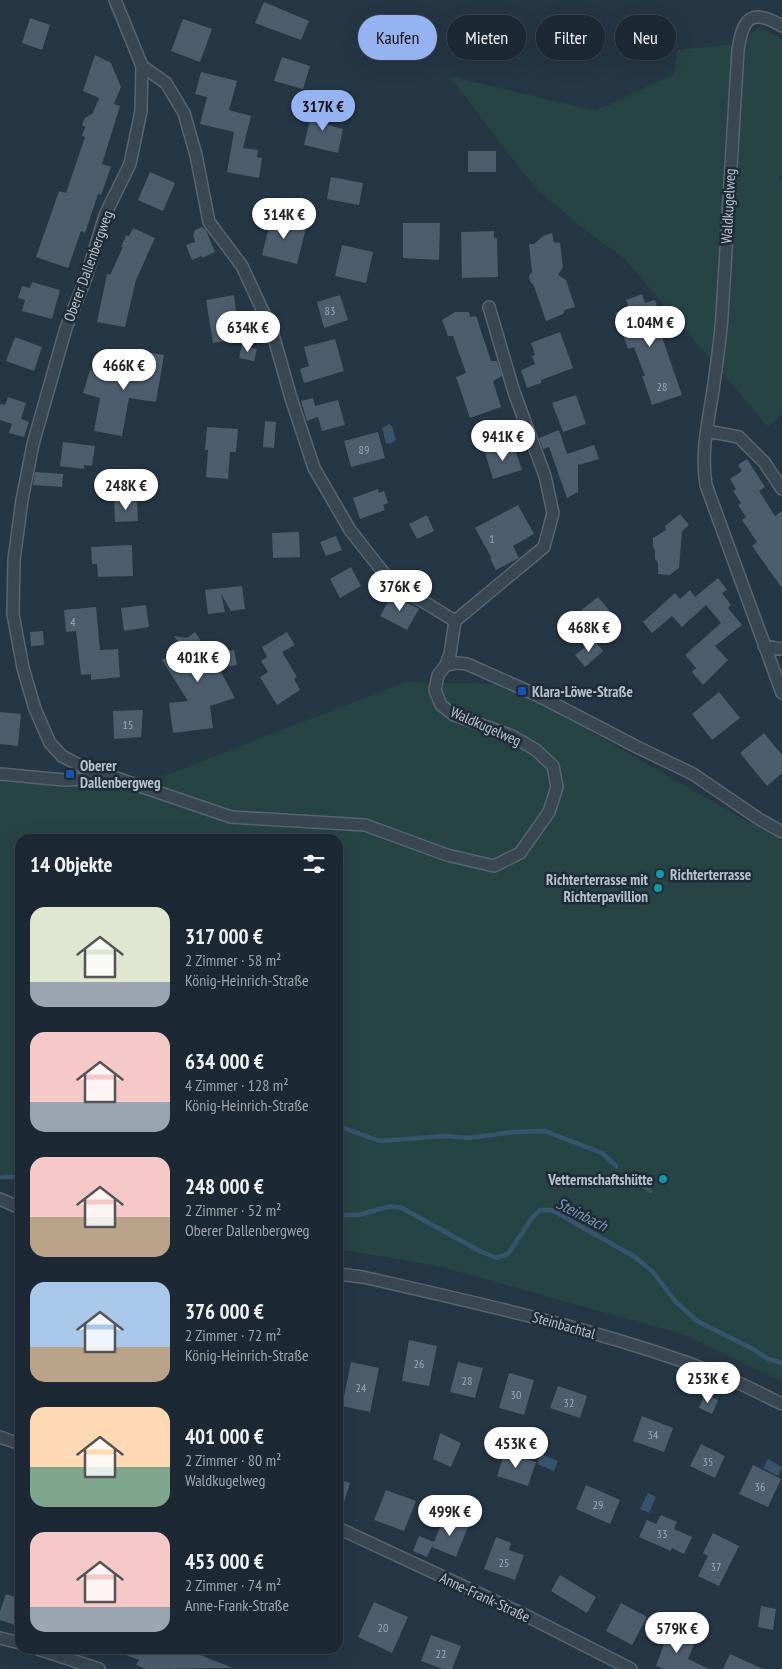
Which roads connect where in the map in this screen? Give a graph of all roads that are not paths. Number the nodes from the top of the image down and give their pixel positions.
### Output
1 (115, 0) edge
2 (782, 26) edge
3 (142, 66) junction
4 (489, 307) dead end
5 (706, 431) junction
6 (782, 489) edge
7 (456, 621) junction
8 (764, 646) junction
9 (782, 649) edge
10 (446, 664) junction
11 (782, 692) edge
12 (0, 774) edge
13 (117, 778) junction
14 (782, 832) edge
15 (0, 1199) edge
16 (15, 1206) edge
17 (343, 1275) edge
18 (782, 1404) edge
19 (0, 1437) edge
20 (15, 1442) edge
21 (343, 1530) edge
22 (0, 1638) edge
23 (15, 1642) edge
24 (53, 1654) edge
25 (99, 1669) edge
26 (631, 1669) edge

1 - 3 street
2 - 5 street, Waldkugelweg
3 - 7 street
3 - 13 street, Oberer Dallenbergweg
4 - 7 street
5 - 6 street
5 - 8 street, Waldkugelweg
7 - 10 street
8 - 9 street
8 - 11 street, Waldkugelweg
10 - 13 street, Waldkugelweg
10 - 14 street
12 - 13 street, Waldkugelweg
15 - 16 street
17 - 18 street, Steinbachtal
19 - 20 street
21 - 26 street, Anne-Frank-Straße
22 - 23 street
24 - 25 street

